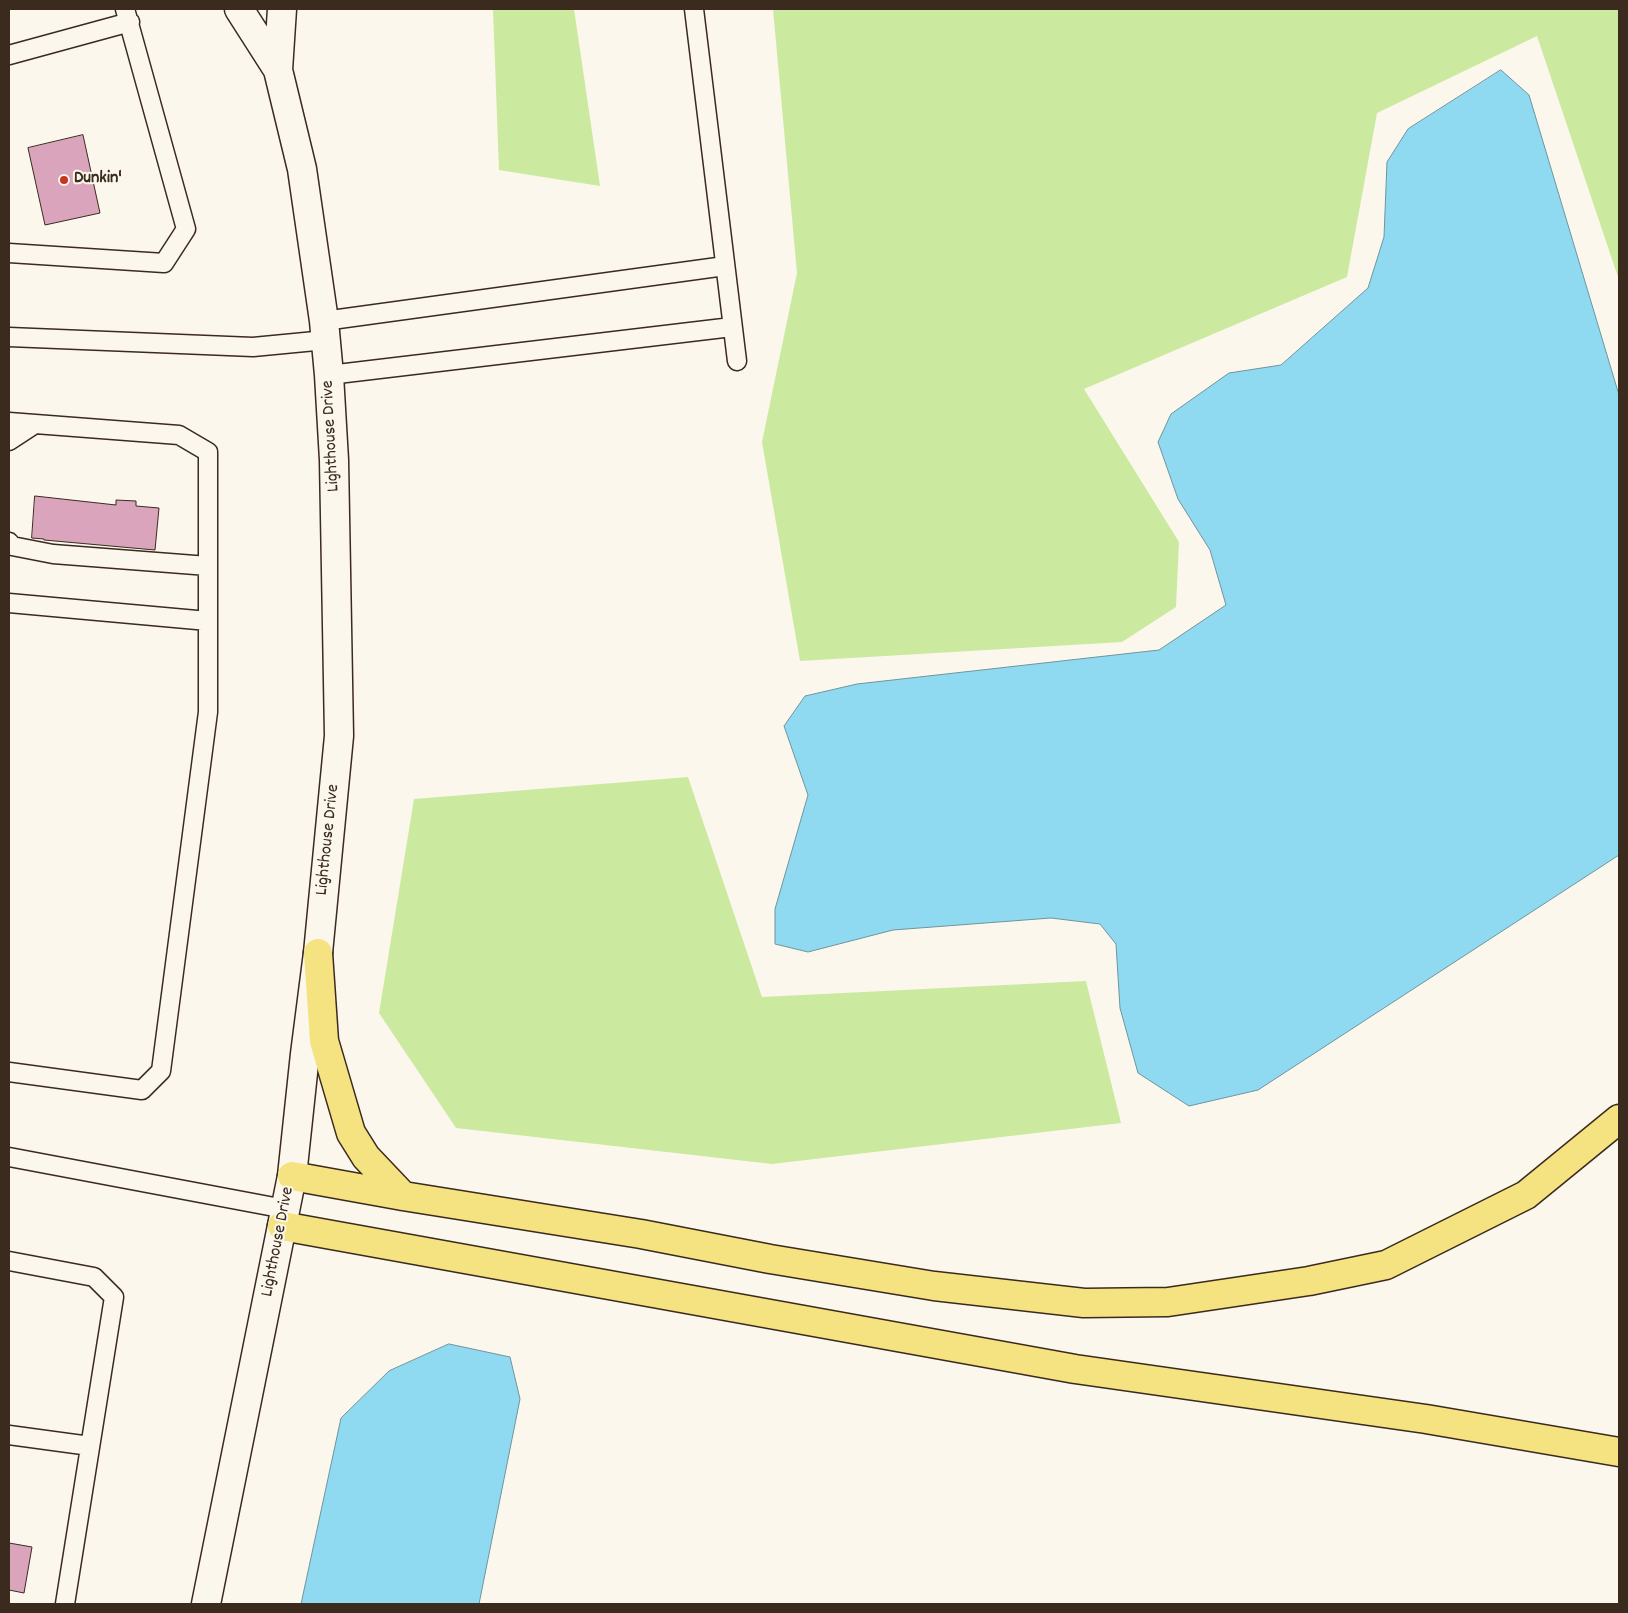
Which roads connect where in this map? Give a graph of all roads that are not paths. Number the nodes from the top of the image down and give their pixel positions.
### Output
1 (239, 9) edge
2 (282, 9) edge
3 (694, 9) edge
4 (127, 15) edge
5 (9, 55) edge
6 (278, 70) junction
7 (9, 253) edge
8 (725, 266) junction
9 (732, 327) junction
10 (325, 331) junction
11 (9, 337) edge
12 (737, 361) dead end
13 (329, 375) junction
14 (9, 422) edge
15 (35, 424) junction
16 (9, 441) edge
17 (9, 542) edge
18 (208, 566) junction
19 (9, 603) edge
20 (208, 620) junction
21 (318, 953) junction
22 (9, 1072) edge
23 (1619, 1120) edge
24 (9, 1157) edge
25 (292, 1176) junction
26 (402, 1196) junction
27 (283, 1217) junction
28 (9, 1261) edge
29 (9, 1435) edge
30 (90, 1446) junction
31 (1619, 1452) edge
32 (65, 1604) edge
33 (206, 1604) edge

1 - 6 street, Lighthouse Drive
2 - 6 street, Lighthouse Drive
3 - 8 lane
4 - 5 lane
4 - 7 lane
6 - 10 street, Lighthouse Drive
8 - 9 lane
8 - 10 lane
9 - 12 lane
9 - 13 lane
10 - 11 lane
10 - 13 street, Lighthouse Drive
13 - 21 street, Lighthouse Drive
14 - 15 lane
15 - 16 lane
15 - 18 lane
17 - 18 lane
18 - 20 lane
19 - 20 lane
20 - 22 lane
21 - 25 street, Lighthouse Drive
21 - 26 highway
23 - 26 highway
24 - 27 lane
25 - 26 highway
25 - 27 street, Lighthouse Drive
27 - 31 highway
27 - 33 street, Lighthouse Drive
28 - 30 lane
29 - 30 lane
30 - 32 lane

